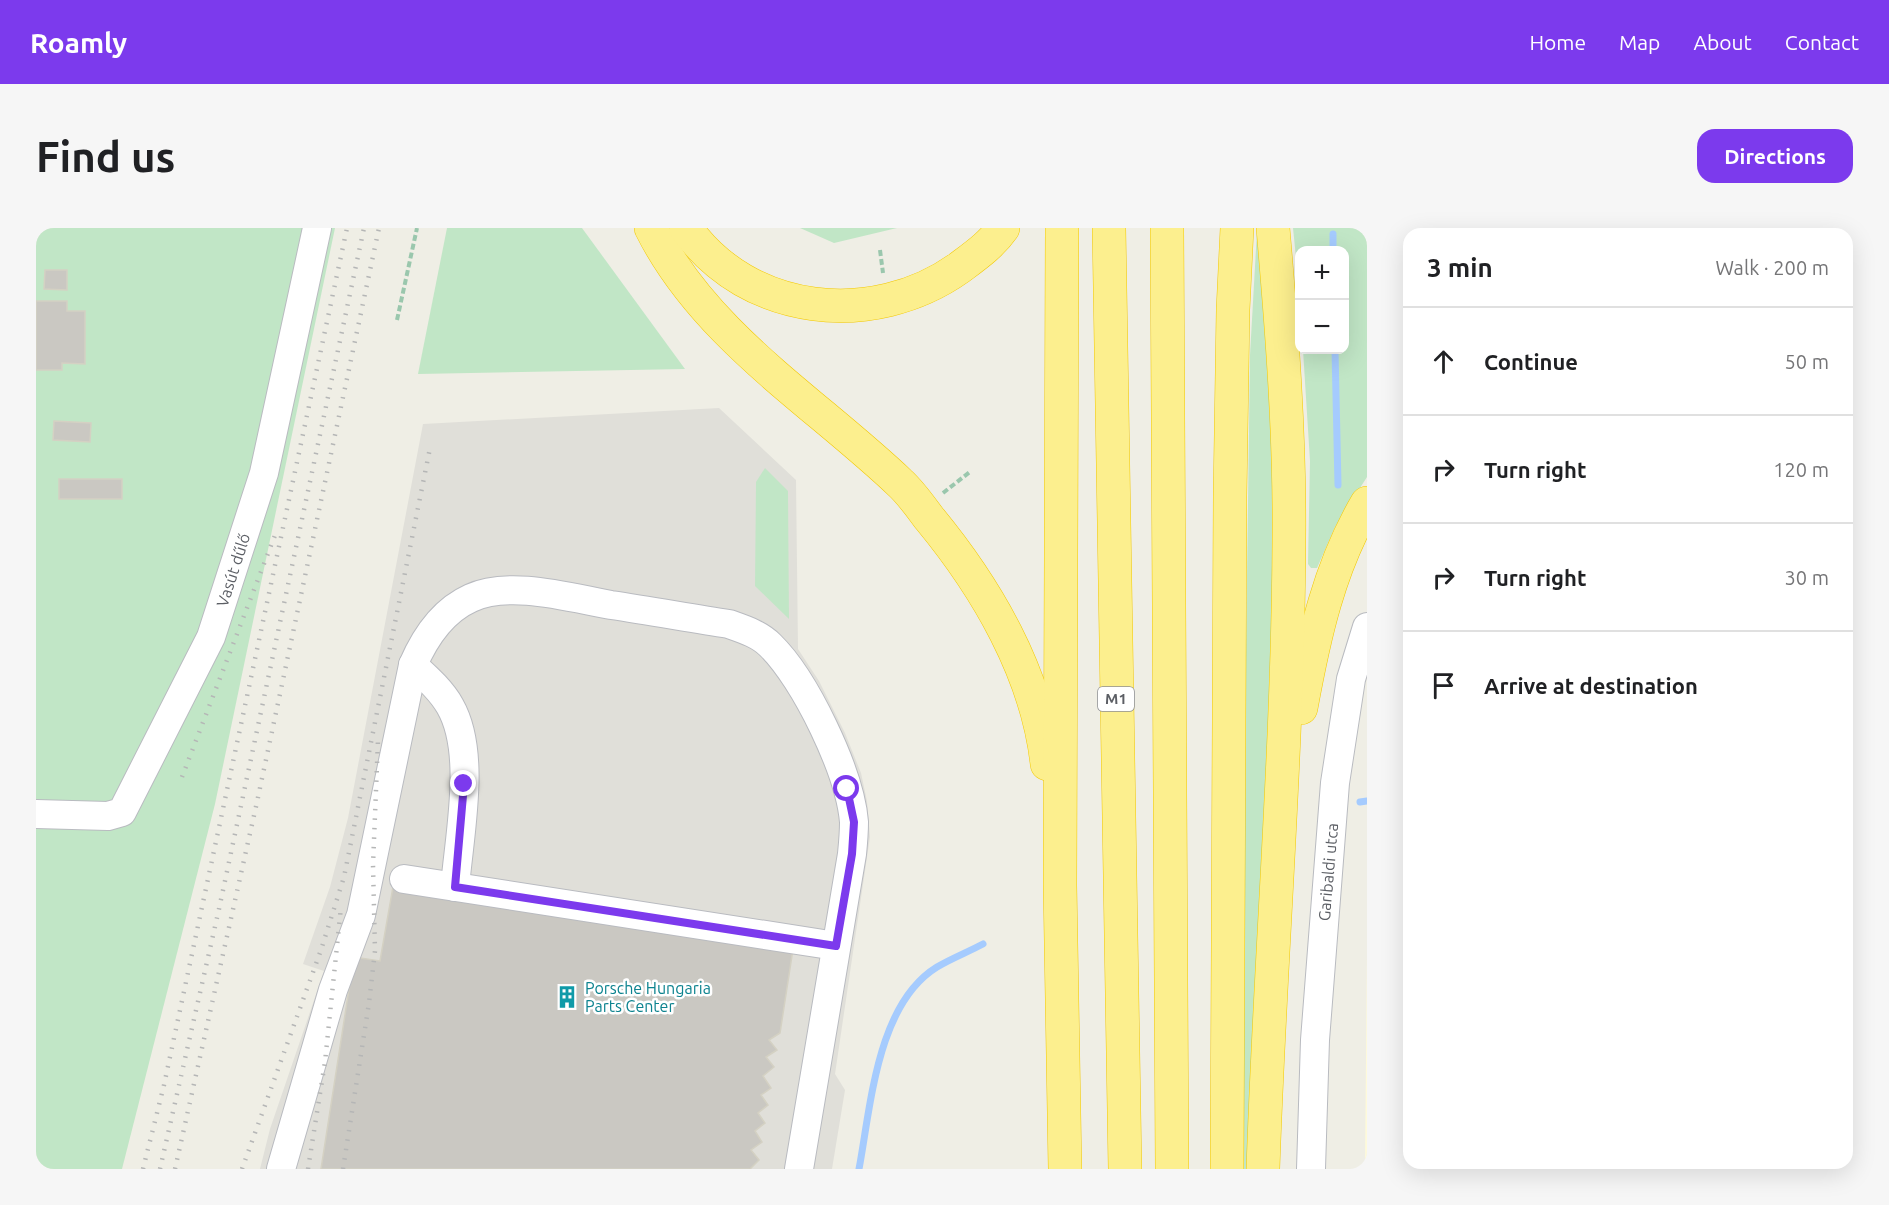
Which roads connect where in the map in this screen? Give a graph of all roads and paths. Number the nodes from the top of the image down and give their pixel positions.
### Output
1 (317, 228) edge
2 (417, 228) edge
3 (651, 228) edge
4 (686, 228) edge
5 (1003, 228) edge
6 (1062, 228) edge
7 (1109, 228) edge
8 (1167, 228) edge
9 (1237, 228) edge
10 (1274, 228) edge
11 (397, 320) dead end
12 (971, 471) dead end
13 (1367, 503) edge
14 (922, 510) junction
15 (1367, 627) edge
16 (413, 665) junction
17 (1281, 811) junction
18 (36, 814) edge
19 (404, 879) dead end
20 (1060, 885) junction
21 (455, 887) junction
22 (836, 946) junction
23 (1314, 1120) junction
24 (281, 1169) edge
25 (798, 1169) edge
26 (1065, 1169) edge
27 (1125, 1169) edge
28 (1172, 1169) edge
29 (1227, 1169) edge
30 (1263, 1169) edge
31 (1311, 1169) edge
32 (1327, 1169) edge

1 - 18 street, Vasút dűlő
2 - 11 path
3 - 14 highway
4 - 5 highway
6 - 20 highway
7 - 27 highway, M1
8 - 28 highway
9 - 29 highway
10 - 17 highway
12 - 14 path
13 - 17 highway
14 - 20 highway
15 - 23 street, Garibaldi utca
16 - 21 street
16 - 22 street
16 - 24 street
17 - 30 highway
19 - 21 street
20 - 26 highway
21 - 22 street
22 - 25 street
23 - 31 street, Garibaldi utca
23 - 32 street, Garibaldi utca

